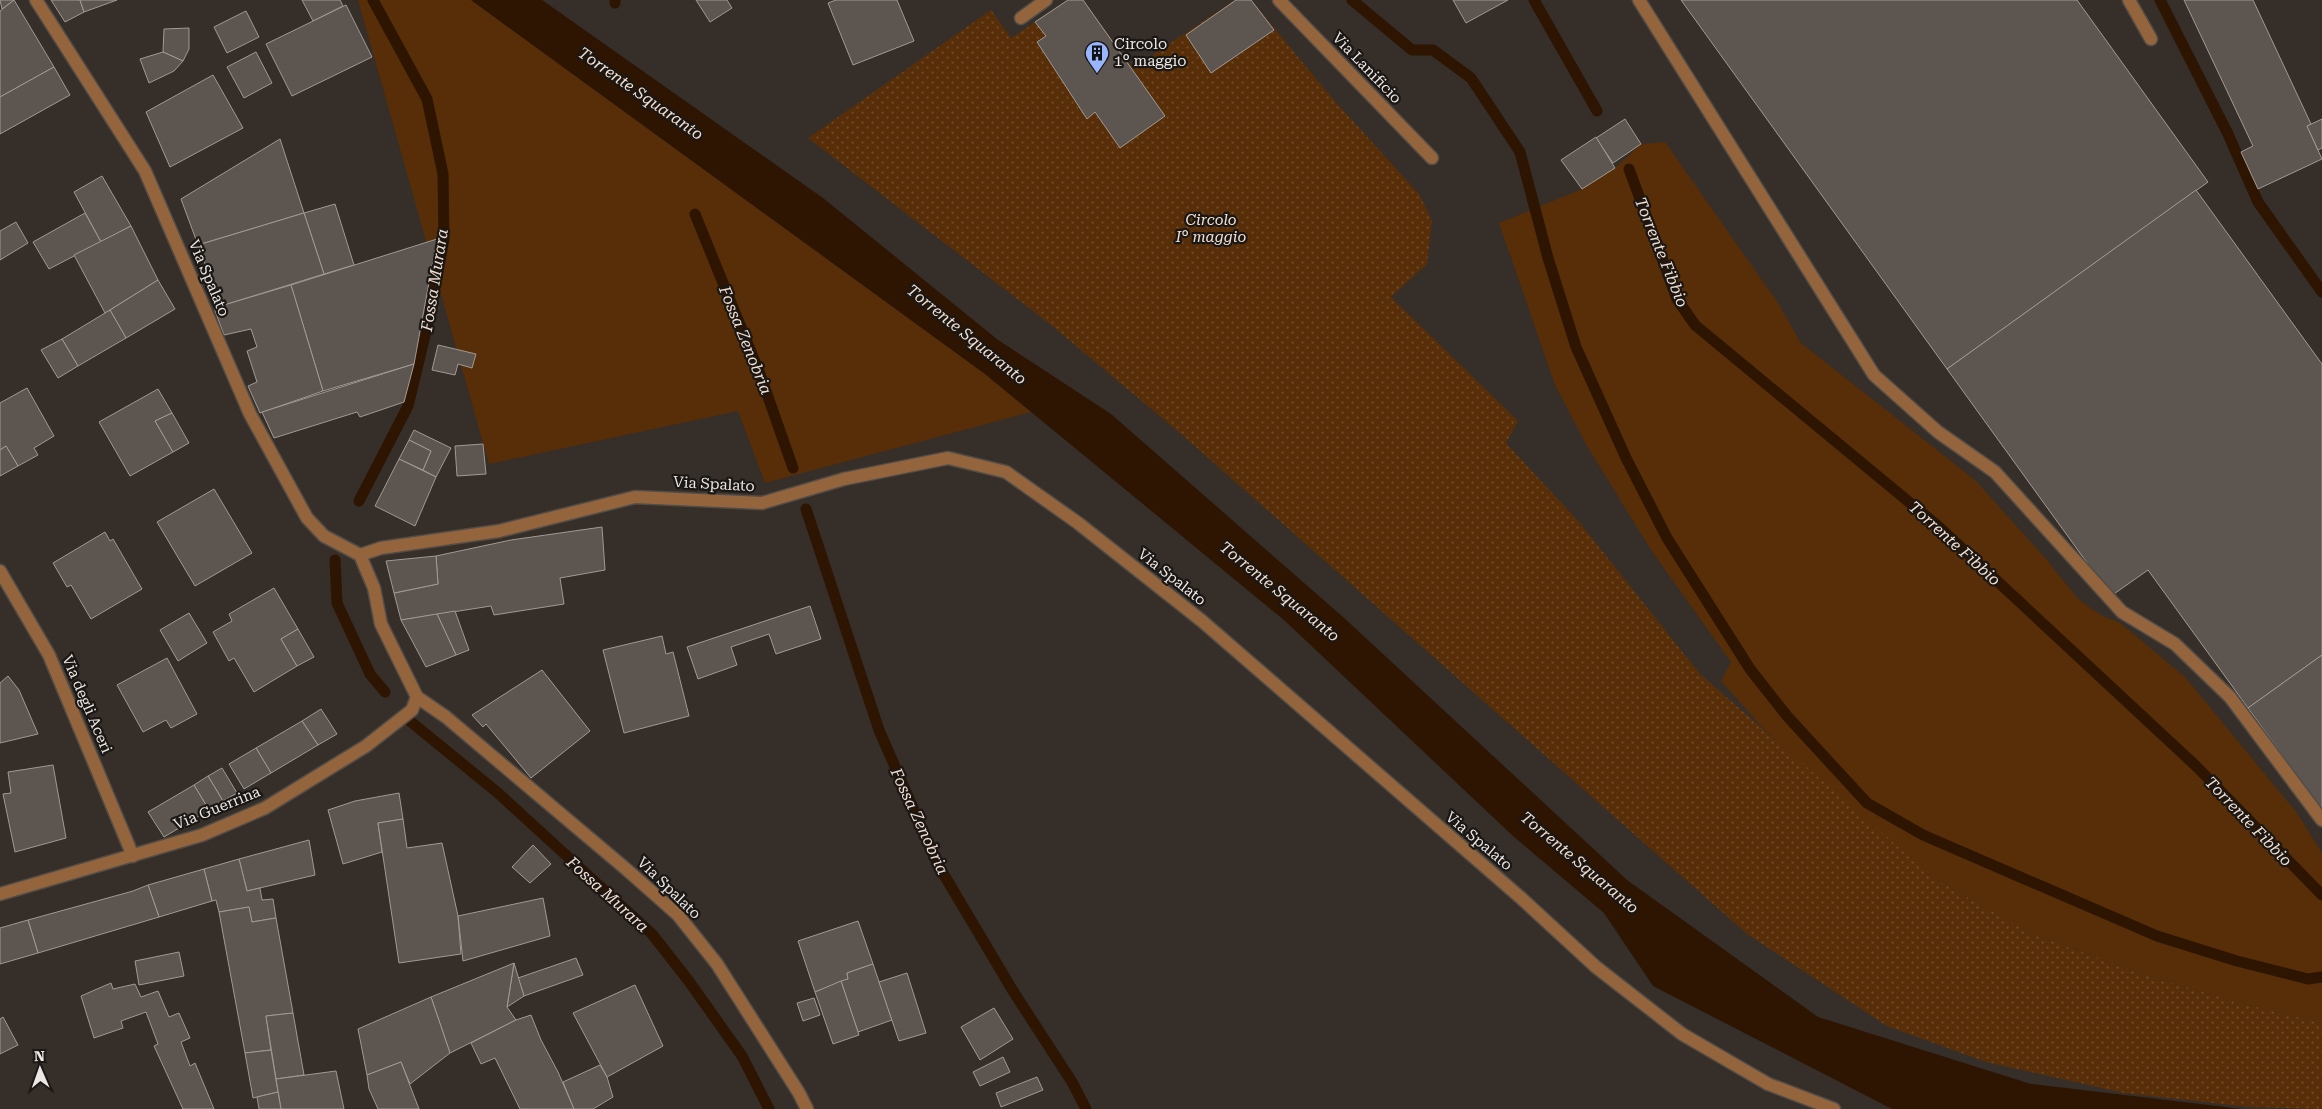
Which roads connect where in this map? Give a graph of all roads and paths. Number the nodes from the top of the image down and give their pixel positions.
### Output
1 (36, 0) edge
2 (1046, 0) edge
3 (1279, 0) edge
4 (1639, 0) edge
5 (2129, 0) edge
6 (1021, 18) dead end
7 (2151, 38) dead end
8 (1432, 158) dead end
9 (357, 553) junction
10 (0, 571) edge
11 (417, 698) junction
12 (2322, 820) edge
13 (133, 856) junction
14 (0, 894) edge
15 (807, 1109) edge
16 (1834, 1109) edge

1 - 9 street, Via Spalato
2 - 6 street
3 - 8 street, Via Lanificio
4 - 12 street
5 - 7 street
9 - 11 street
9 - 16 street, Via Spalato
10 - 13 street, Via degli Aceri
11 - 13 street, Via Guerrina
11 - 15 street, Via Spalato
13 - 14 street, Via Guerrina

